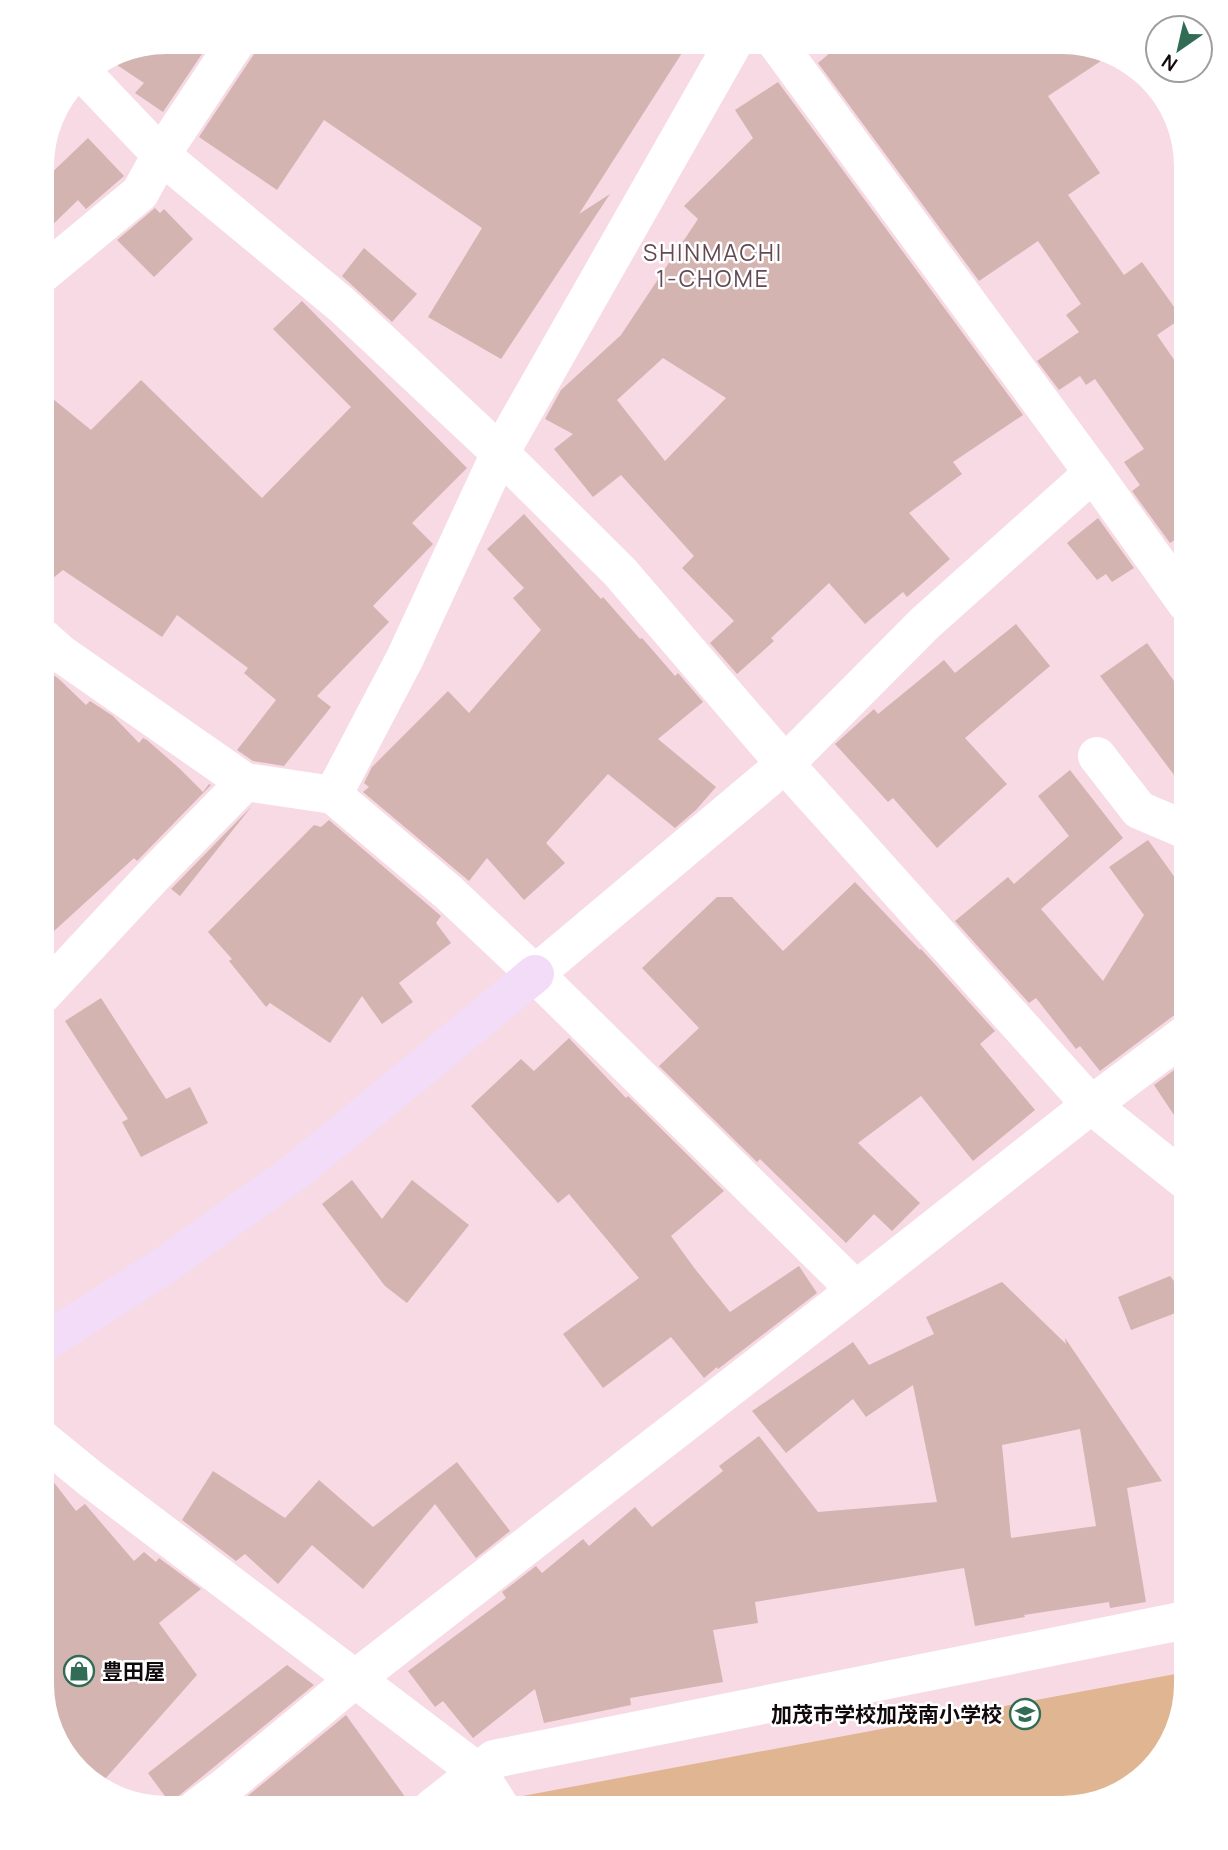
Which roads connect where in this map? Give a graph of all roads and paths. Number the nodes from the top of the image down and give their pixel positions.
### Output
1 (228, 54) edge
2 (727, 54) edge
3 (785, 54) edge
4 (92, 82) edge
5 (161, 155) junction
6 (54, 264) edge
7 (500, 453) junction
8 (1093, 472) junction
9 (1174, 586) edge
10 (54, 648) edge
11 (1097, 756) dead end
12 (785, 764) junction
13 (245, 782) junction
14 (333, 795) junction
15 (1174, 825) edge
16 (535, 974) junction
17 (54, 982) edge
18 (1174, 1043) edge
19 (1091, 1105) junction
20 (1174, 1171) edge
21 (856, 1290) junction
22 (54, 1336) edge
23 (54, 1449) edge
24 (1174, 1622) edge
25 (355, 1679) junction
26 (478, 1772) junction
27 (213, 1796) edge
28 (447, 1796) edge
29 (494, 1796) edge

1 - 5 street
2 - 7 street
3 - 8 street
4 - 5 street
5 - 6 street
5 - 7 street
7 - 12 street
7 - 14 street
8 - 9 street
8 - 12 street
10 - 13 street
11 - 15 street
12 - 16 street
12 - 19 street
13 - 14 street
13 - 17 street
14 - 16 street
16 - 21 street
16 - 22 street
18 - 19 street
19 - 20 street
19 - 21 street
21 - 25 street
23 - 25 street
24 - 26 street
25 - 26 street
25 - 27 street
26 - 28 street
26 - 29 street

